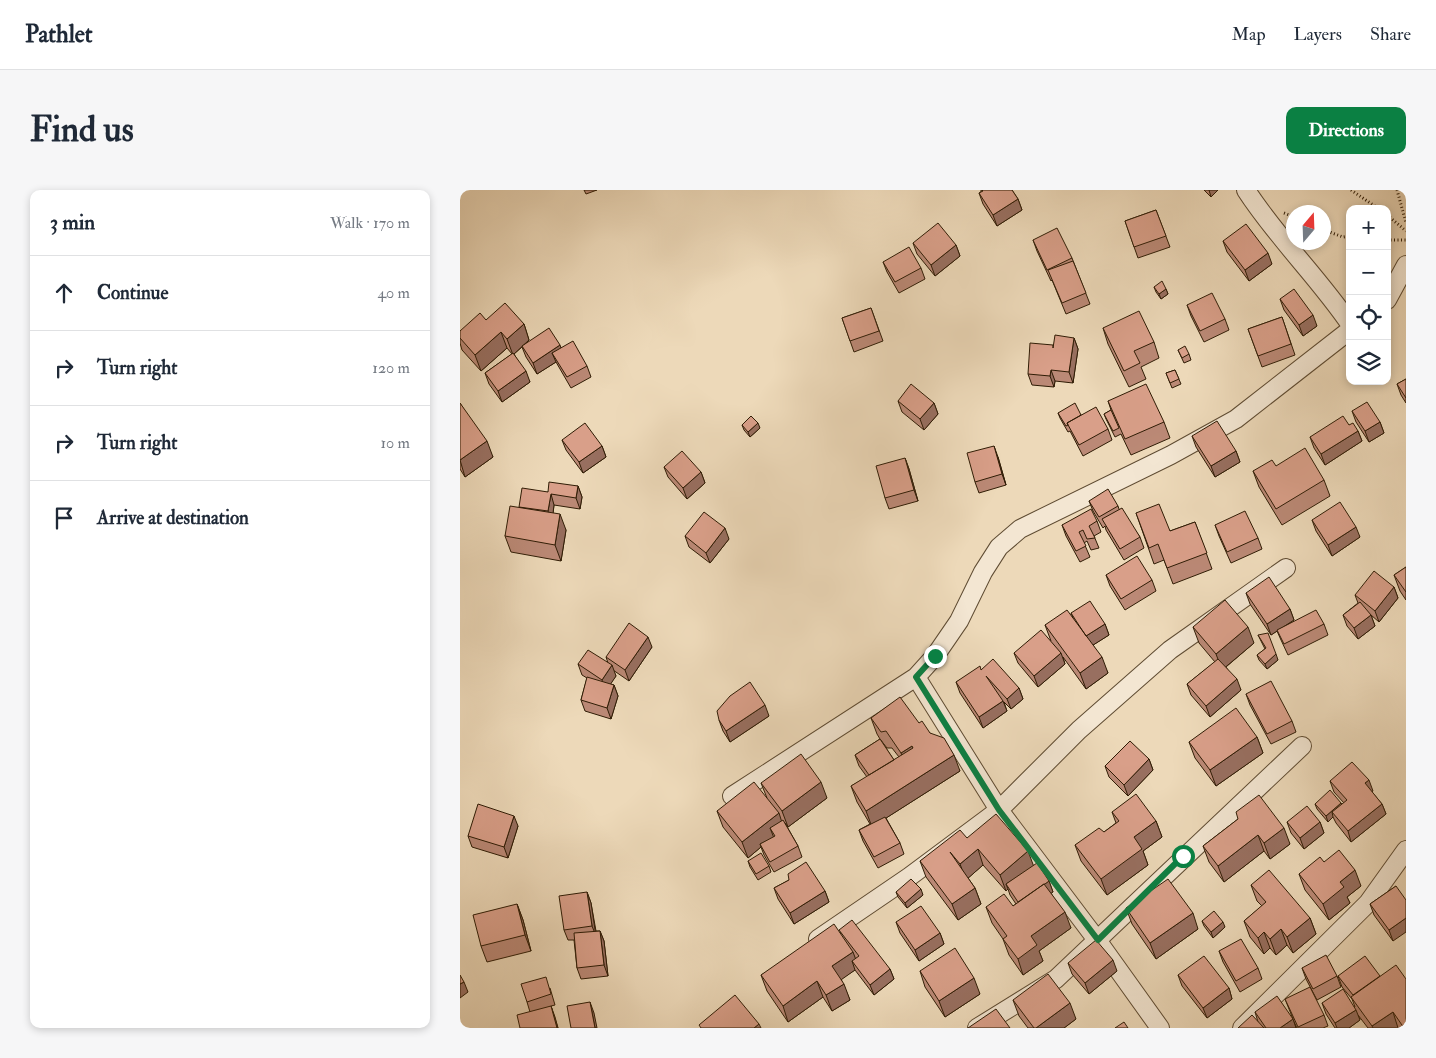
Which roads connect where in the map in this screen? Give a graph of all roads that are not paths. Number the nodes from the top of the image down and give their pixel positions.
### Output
1 (1246, 190) edge
2 (1406, 265) edge
3 (1390, 295) edge
4 (1346, 318) edge
5 (1346, 333) edge
6 (1286, 568) dead end
7 (916, 677) junction
8 (1302, 746) dead end
9 (732, 796) dead end
10 (999, 810) junction
11 (1406, 850) edge
12 (1098, 940) junction
13 (802, 949) edge
14 (977, 1028) edge
15 (1160, 1028) edge
16 (1242, 1028) edge

1 - 4 street
2 - 3 street
5 - 7 street
6 - 10 street
7 - 9 street
7 - 10 street
8 - 12 street
10 - 12 street
10 - 13 street
11 - 16 street
12 - 14 street
12 - 15 street

